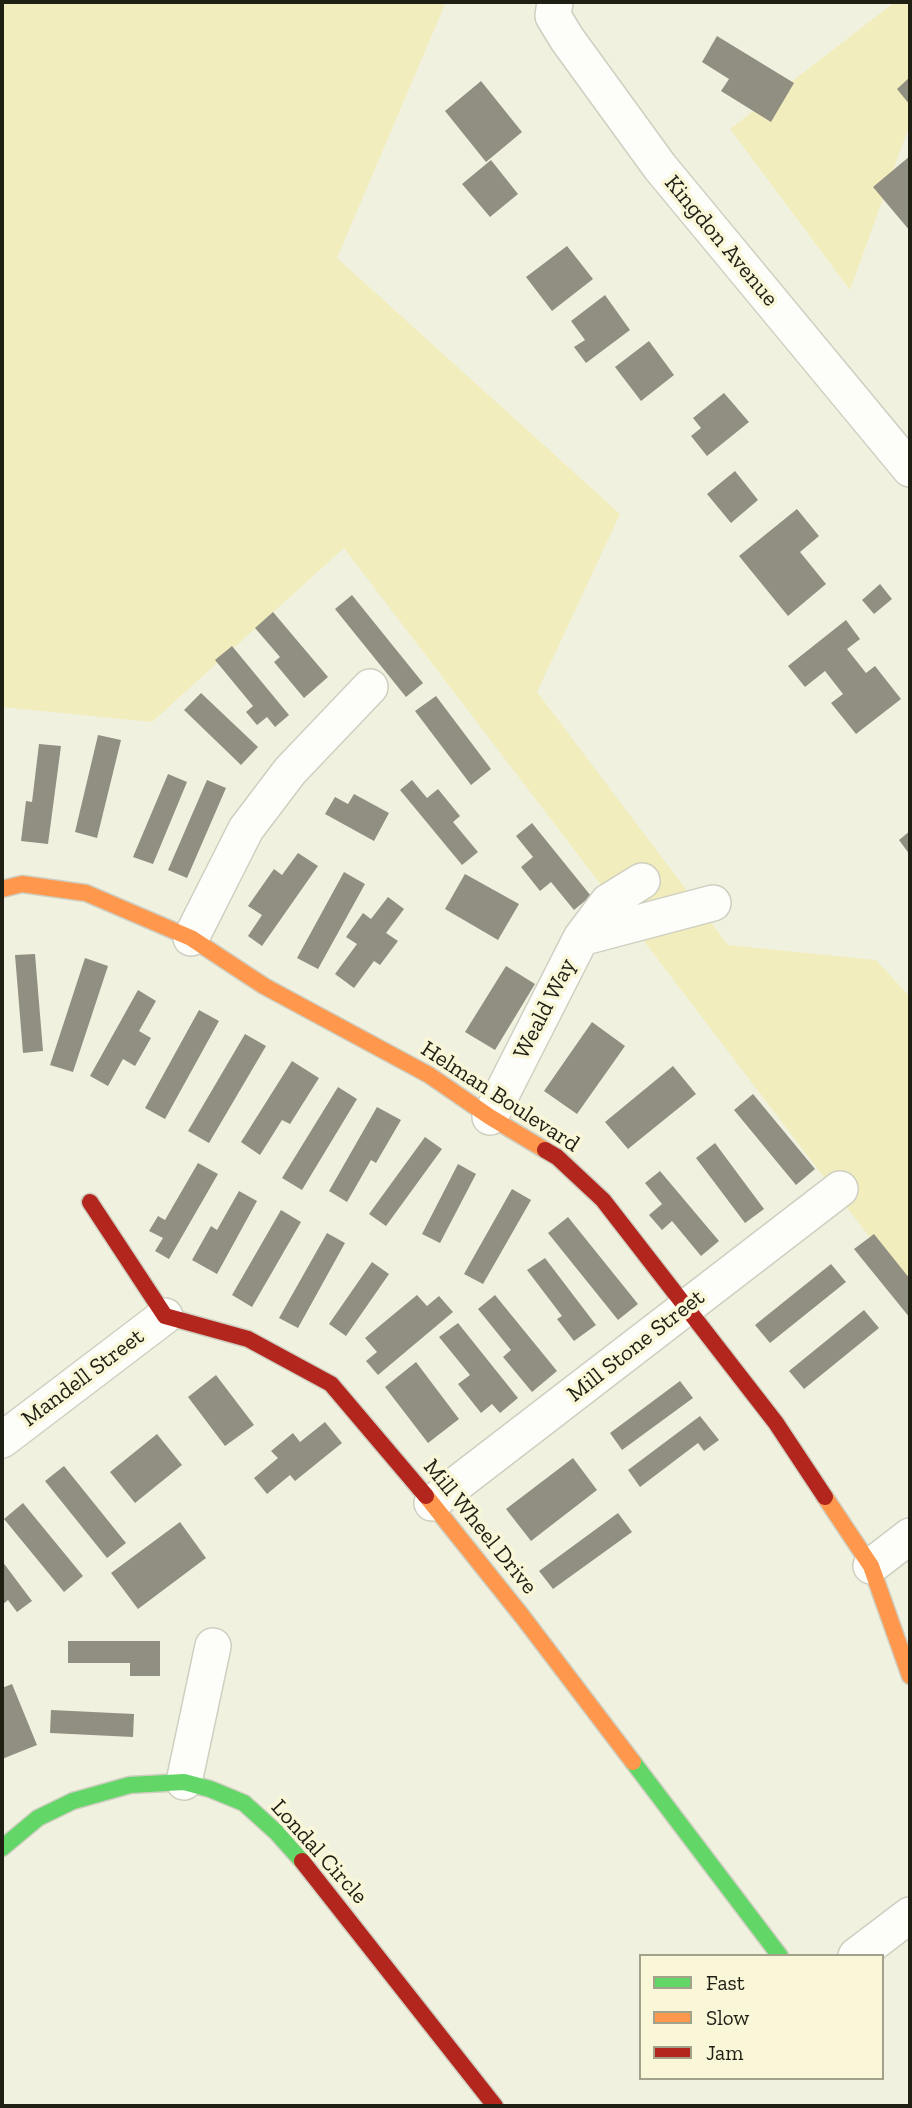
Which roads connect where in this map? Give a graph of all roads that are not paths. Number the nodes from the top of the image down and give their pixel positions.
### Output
1 (555, 2) edge
2 (910, 469) edge
3 (370, 687) dead end
4 (642, 881) dead end
5 (2, 889) edge
6 (713, 903) dead end
7 (191, 938) junction
8 (582, 938) junction
9 (490, 1117) junction
10 (840, 1189) dead end
11 (90, 1202) dead end
12 (687, 1306) junction
13 (165, 1316) junction
14 (2, 1440) edge
15 (432, 1503) junction
16 (910, 1536) edge
17 (871, 1566) junction
18 (213, 1646) dead end
19 (910, 1676) edge
20 (184, 1782) junction
21 (2, 1848) edge
22 (910, 1915) edge
23 (778, 1954) edge
24 (859, 1954) edge
25 (495, 2106) edge

1 - 2 street, Kingdon Avenue
3 - 7 street
4 - 8 street, Weald Way
5 - 7 street, Helman Boulevard
6 - 8 street, Weald Way
7 - 9 street, Helman Boulevard
8 - 9 street, Weald Way
9 - 12 street, Helman Boulevard
10 - 12 street, Mill Stone Street
11 - 13 street
12 - 15 street, Mill Stone Street
12 - 17 street, Helman Boulevard
13 - 14 street, Mandell Street
13 - 15 street, Mill Wheel Drive
15 - 23 street, Mill Wheel Drive
16 - 17 street
17 - 19 street, Helman Boulevard
18 - 20 street
20 - 21 street, Londal Circle
20 - 25 street, Londal Circle
22 - 24 street

